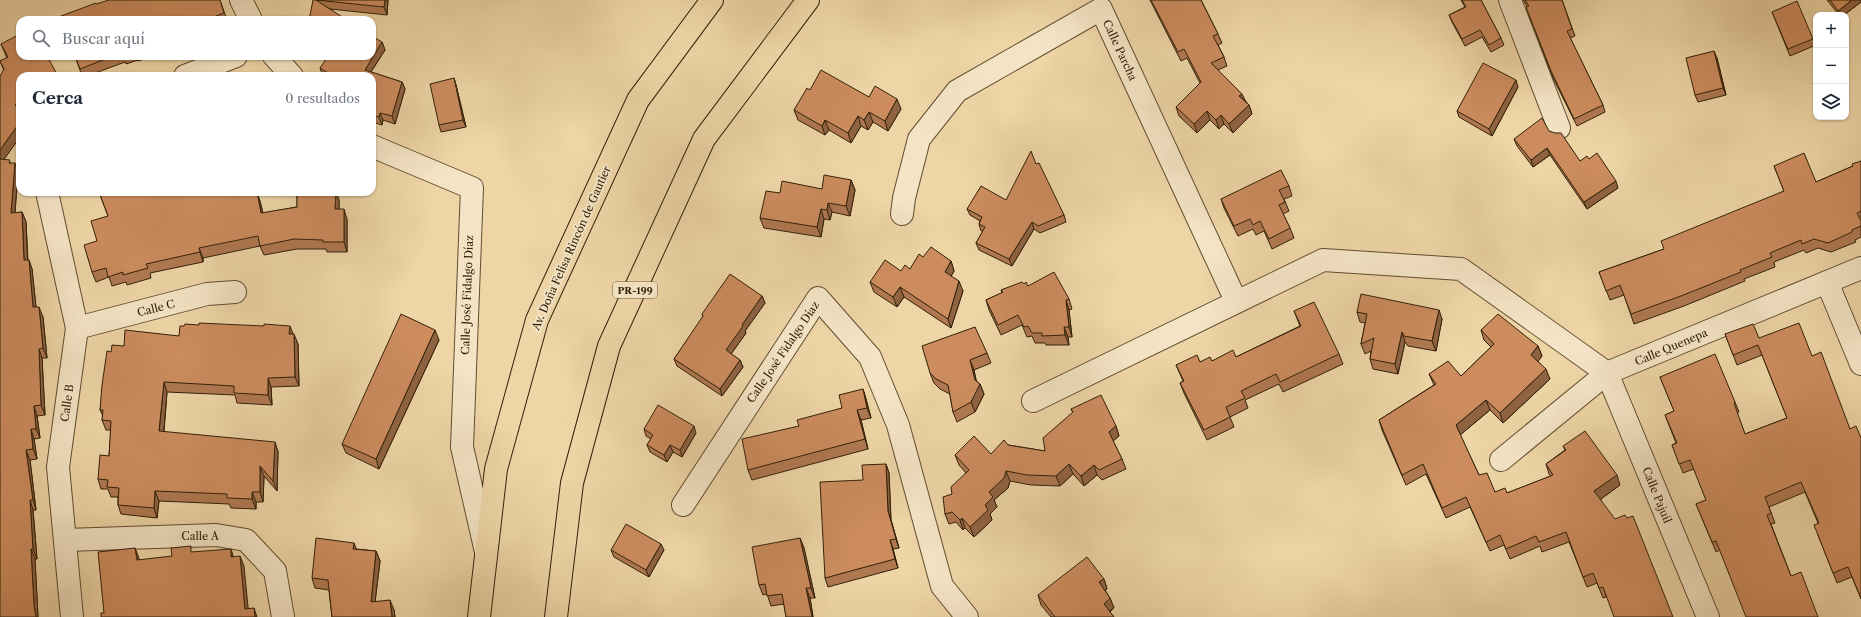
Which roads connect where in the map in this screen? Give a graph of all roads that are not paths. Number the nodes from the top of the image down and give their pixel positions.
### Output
1 (241, 0) edge
2 (712, 0) edge
3 (808, 0) edge
4 (1510, 0) edge
5 (249, 16) edge
6 (226, 60) edge
7 (278, 60) edge
8 (195, 72) edge
9 (288, 72) edge
10 (1559, 128) dead end
11 (376, 148) edge
12 (48, 196) edge
13 (902, 214) dead end
14 (1861, 268) edge
15 (1827, 282) junction
16 (235, 292) dead end
17 (1236, 301) junction
18 (78, 328) junction
19 (1861, 364) edge
20 (1607, 373) junction
21 (1033, 401) dead end
22 (1501, 460) dead end
23 (683, 504) dead end
24 (66, 540) junction
25 (486, 555) junction
26 (72, 617) edge
27 (283, 617) edge
28 (479, 617) edge
29 (556, 617) edge
30 (968, 617) edge
31 (1708, 617) edge

1 - 5 street
2 - 25 main road, Av. Doña Felisa Rincón de Gautier
3 - 29 main road, PR-199
4 - 10 street
6 - 8 street
7 - 9 street
11 - 25 street, Calle José Fidalgo Díaz
12 - 18 street, Calle B
13 - 17 street, Calle Parcha
14 - 15 street, Calle Quenepa
15 - 19 street
15 - 20 street, Calle Quenepa
16 - 18 street, Calle C
17 - 20 street
17 - 21 street
18 - 24 street, Calle B
20 - 22 street, Calle Quenepa
20 - 31 street, Calle Pajuil
23 - 30 street, Calle José Fidalgo Díaz
24 - 26 street, Calle B
24 - 27 street, Calle A
25 - 28 main road, Av. Doña Felisa Rincón de Gautier

